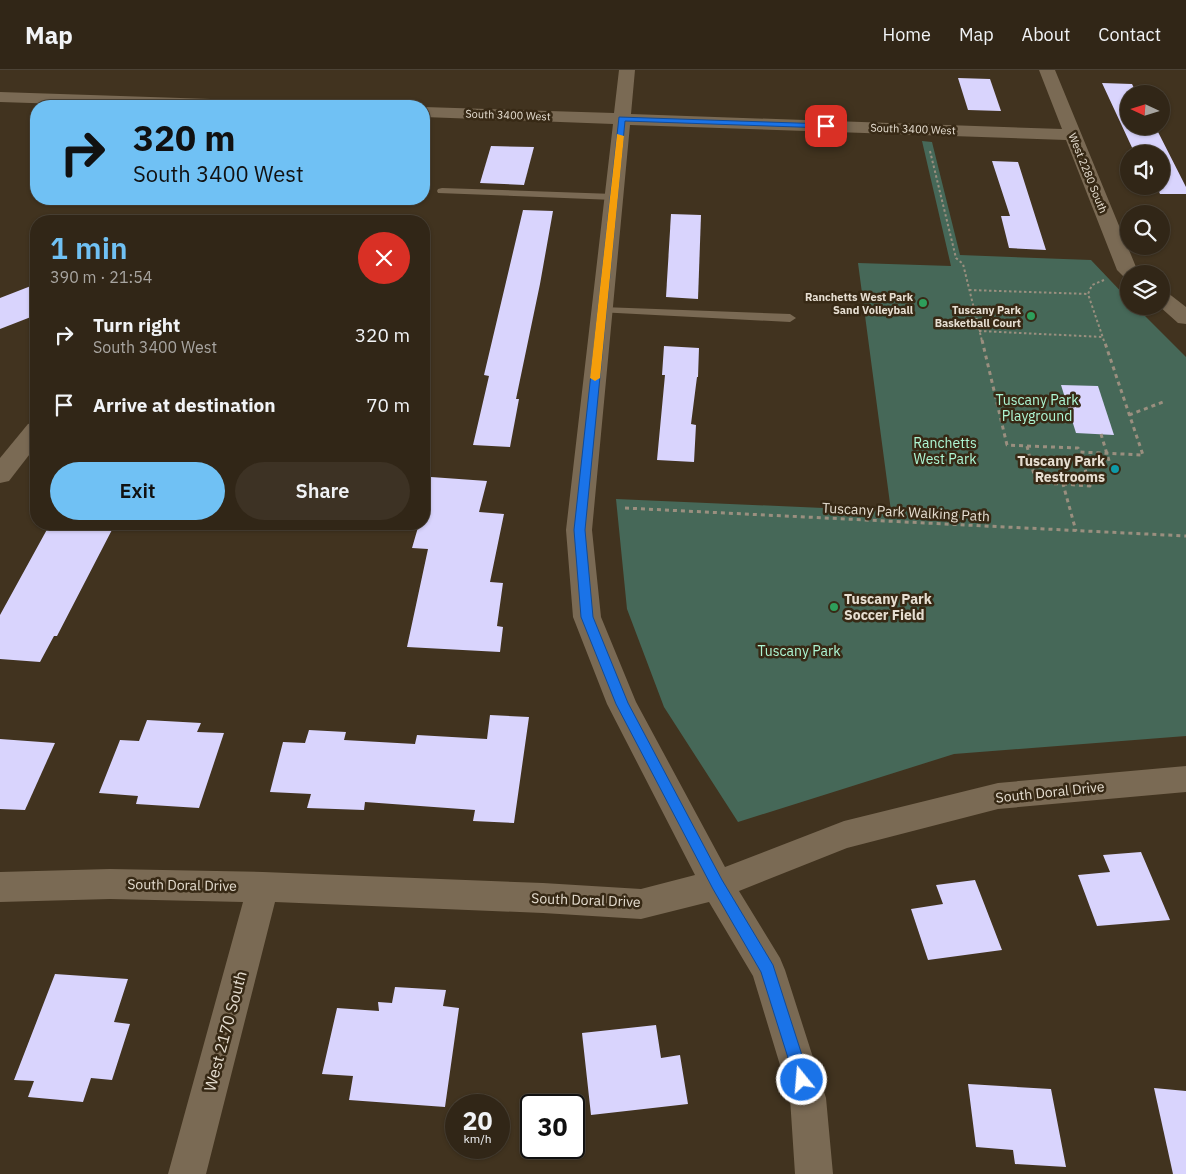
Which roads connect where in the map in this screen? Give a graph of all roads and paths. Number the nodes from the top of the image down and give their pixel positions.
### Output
1 (627, 70) edge
2 (1047, 70) edge
3 (0, 97) edge
4 (90, 100) edge
5 (430, 112) edge
6 (622, 119) junction
7 (1073, 134) junction
8 (929, 147) dead end
9 (442, 190) dead end
10 (614, 197) junction
11 (1125, 265) edge
12 (1105, 279) dead end
13 (969, 290) junction
14 (1088, 294) junction
15 (602, 310) junction
16 (790, 318) dead end
17 (979, 331) junction
18 (1103, 337) junction
19 (1163, 402) dead end
20 (1129, 415) junction
21 (1101, 434) dead end
22 (30, 438) edge
23 (1027, 446) junction
24 (1080, 452) junction
25 (1106, 453) junction
26 (1110, 464) dead end
27 (0, 476) edge
28 (1063, 484) junction
29 (625, 508) dead end
30 (1076, 531) junction
31 (1186, 536) edge
32 (1186, 780) edge
33 (718, 884) junction
34 (0, 887) edge
35 (264, 887) junction
36 (186, 1174) edge
37 (814, 1174) edge

1 - 6 street
2 - 7 street, West 2280 South
3 - 4 street
5 - 6 street, South 3400 West
6 - 7 street, South 3400 West
6 - 10 street
7 - 11 street, West 2280 South
8 - 13 path
9 - 10 lane
10 - 15 street
12 - 14 path
13 - 14 path
13 - 17 path
14 - 18 path
15 - 16 lane
15 - 33 street
17 - 18 path
17 - 23 path
18 - 20 path
19 - 20 path
20 - 25 path
21 - 25 path
22 - 27 street
23 - 24 path
23 - 28 path
24 - 25 path
24 - 28 path
25 - 26 path
28 - 30 path
29 - 30 path, Tuscany Park Walking Path
30 - 31 path, Tuscany Park Walking Path
32 - 33 street, South Doral Drive
33 - 35 street, South Doral Drive
33 - 37 street
34 - 35 street, South Doral Drive
35 - 36 street, West 2170 South

